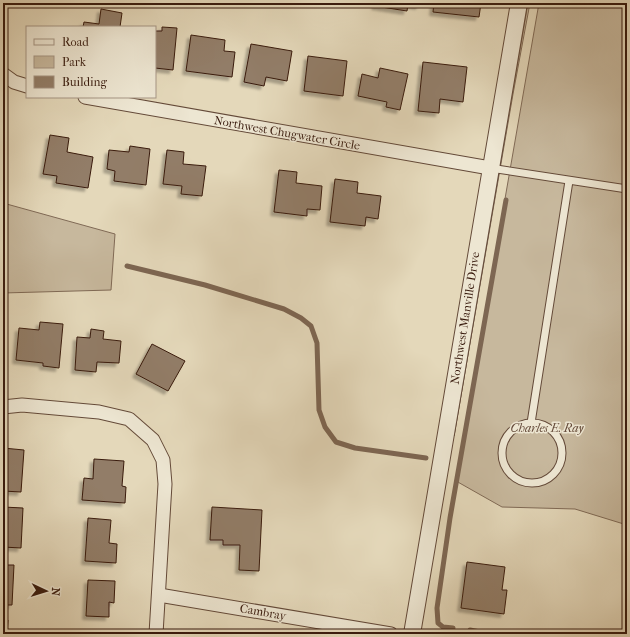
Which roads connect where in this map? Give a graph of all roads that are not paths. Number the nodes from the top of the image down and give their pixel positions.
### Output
1 (519, 3) edge
2 (3, 74) edge
3 (26, 86) edge
4 (91, 98) edge
5 (490, 168) junction
6 (569, 181) junction
7 (627, 189) edge
8 (3, 407) edge
9 (531, 423) junction
10 (160, 595) junction
11 (156, 634) edge
12 (390, 634) edge
13 (412, 634) edge

1 - 5 street, Northwest Manville Drive
2 - 3 street
4 - 5 street, Northwest Chugwater Circle
5 - 6 lane
5 - 13 street, Northwest Manville Drive
6 - 7 lane
6 - 9 lane
8 - 10 street
9 - 9 lane
10 - 11 street
10 - 12 street, Cambray

